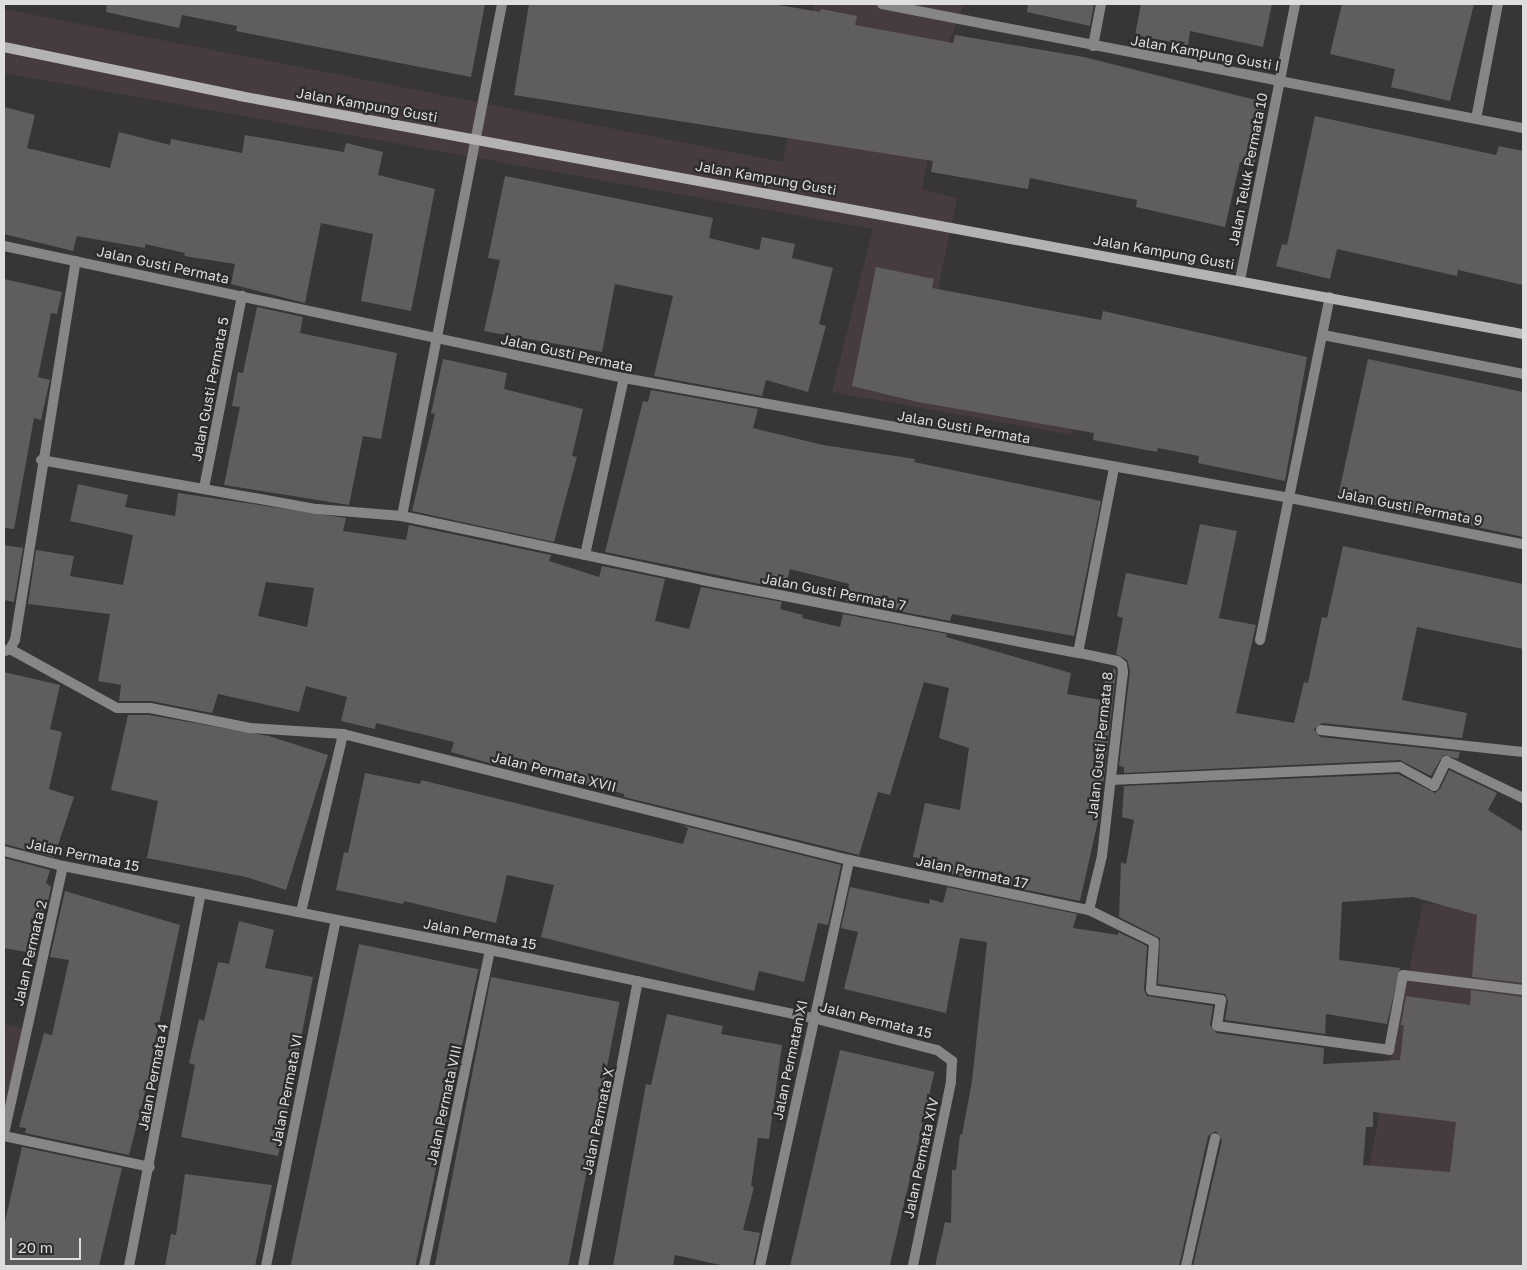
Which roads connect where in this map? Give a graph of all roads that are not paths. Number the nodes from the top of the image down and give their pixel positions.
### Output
1 (502, 4) edge
2 (882, 4) edge
3 (1101, 4) edge
4 (1296, 4) edge
5 (1498, 4) edge
6 (1094, 46) junction
7 (4, 47) edge
8 (1280, 80) junction
9 (1476, 119) junction
10 (1523, 128) edge
11 (474, 138) junction
12 (4, 246) edge
13 (76, 261) junction
14 (1240, 280) junction
15 (242, 296) junction
16 (1330, 297) junction
17 (1523, 334) edge
18 (1323, 335) junction
19 (434, 340) junction
20 (1523, 374) edge
21 (624, 378) junction
22 (41, 460) junction
23 (1114, 468) junction
24 (204, 488) junction
25 (1290, 498) junction
26 (402, 516) junction
27 (1523, 544) edge
28 (585, 555) junction
29 (1260, 640) dead end
30 (7, 650) edge
31 (1079, 653) junction
32 (1320, 730) dead end
33 (343, 734) junction
34 (1523, 752) edge
35 (1111, 780) junction
36 (1523, 798) edge
37 (4, 851) edge
38 (849, 860) junction
39 (64, 866) junction
40 (201, 892) junction
41 (1089, 910) junction
42 (301, 912) junction
43 (336, 920) junction
44 (490, 950) junction
45 (638, 981) junction
46 (1523, 990) edge
47 (813, 1018) junction
48 (947, 1056) joint
49 (4, 1135) edge
50 (1215, 1138) dead end
51 (150, 1167) junction
52 (129, 1266) edge
53 (266, 1266) edge
54 (424, 1266) edge
55 (583, 1266) edge
56 (760, 1266) edge
57 (913, 1266) edge
58 (1186, 1266) edge

1 - 11 street
2 - 6 street, Jalan Kampung Gusti I
3 - 6 street
4 - 8 street, Jalan Teluk Permata 10
5 - 9 street
6 - 8 street, Jalan Kampung Gusti I
7 - 11 street, Jalan Kampung Gusti
8 - 9 street, Jalan Kampung Gusti I
8 - 14 street, Jalan Teluk Permata 10
9 - 10 street, Jalan Kampung Gusti I
11 - 14 street, Jalan Kampung Gusti
11 - 19 street
12 - 13 street, Jalan Gusti Permata
13 - 15 street, Jalan Gusti Permata
13 - 22 street
14 - 16 street, Jalan Kampung Gusti
15 - 19 street, Jalan Gusti Permata
15 - 24 street, Jalan Gusti Permata 5
16 - 17 street, Jalan Kampung Gusti
16 - 18 street
18 - 20 street
18 - 25 street
19 - 21 street, Jalan Gusti Permata
19 - 26 street
21 - 23 street, Jalan Gusti Permata
21 - 28 street
22 - 24 street, Jalan Gusti Permata 7
22 - 30 street
23 - 25 street, Jalan Gusti Permata
23 - 31 street
24 - 26 street, Jalan Gusti Permata 7
25 - 27 street, Jalan Gusti Permata 9
25 - 29 street
26 - 28 street, Jalan Gusti Permata 7
28 - 31 street, Jalan Gusti Permata 7
30 - 33 street, Jalan Permata XVII
31 - 35 street, Jalan Gusti Permata 8
32 - 34 street
33 - 38 street, Jalan Permata XVII
33 - 42 street
35 - 36 street
35 - 41 street, Jalan Gusti Permata 8
37 - 39 street, Jalan Permata 15
38 - 41 street, Jalan Permata 17
38 - 47 street, Jalan Permatan XI
39 - 40 street, Jalan Permata 15
39 - 49 street, Jalan Permata 2
40 - 42 street, Jalan Permata 15
40 - 51 street, Jalan Permata 4
41 - 46 street, Jalan Permata 17
42 - 43 street, Jalan Permata 15
43 - 44 street, Jalan Permata 15
43 - 53 street, Jalan Permata VI
44 - 45 street, Jalan Permata 15
44 - 54 street, Jalan Permata VIII
45 - 47 street, Jalan Permata 15
45 - 55 street, Jalan Permata X
47 - 48 street, Jalan Permata 15
47 - 56 street, Jalan Permatan XI
48 - 57 street, Jalan Permata XIV
49 - 51 street
50 - 58 street
51 - 52 street, Jalan Permata 4

